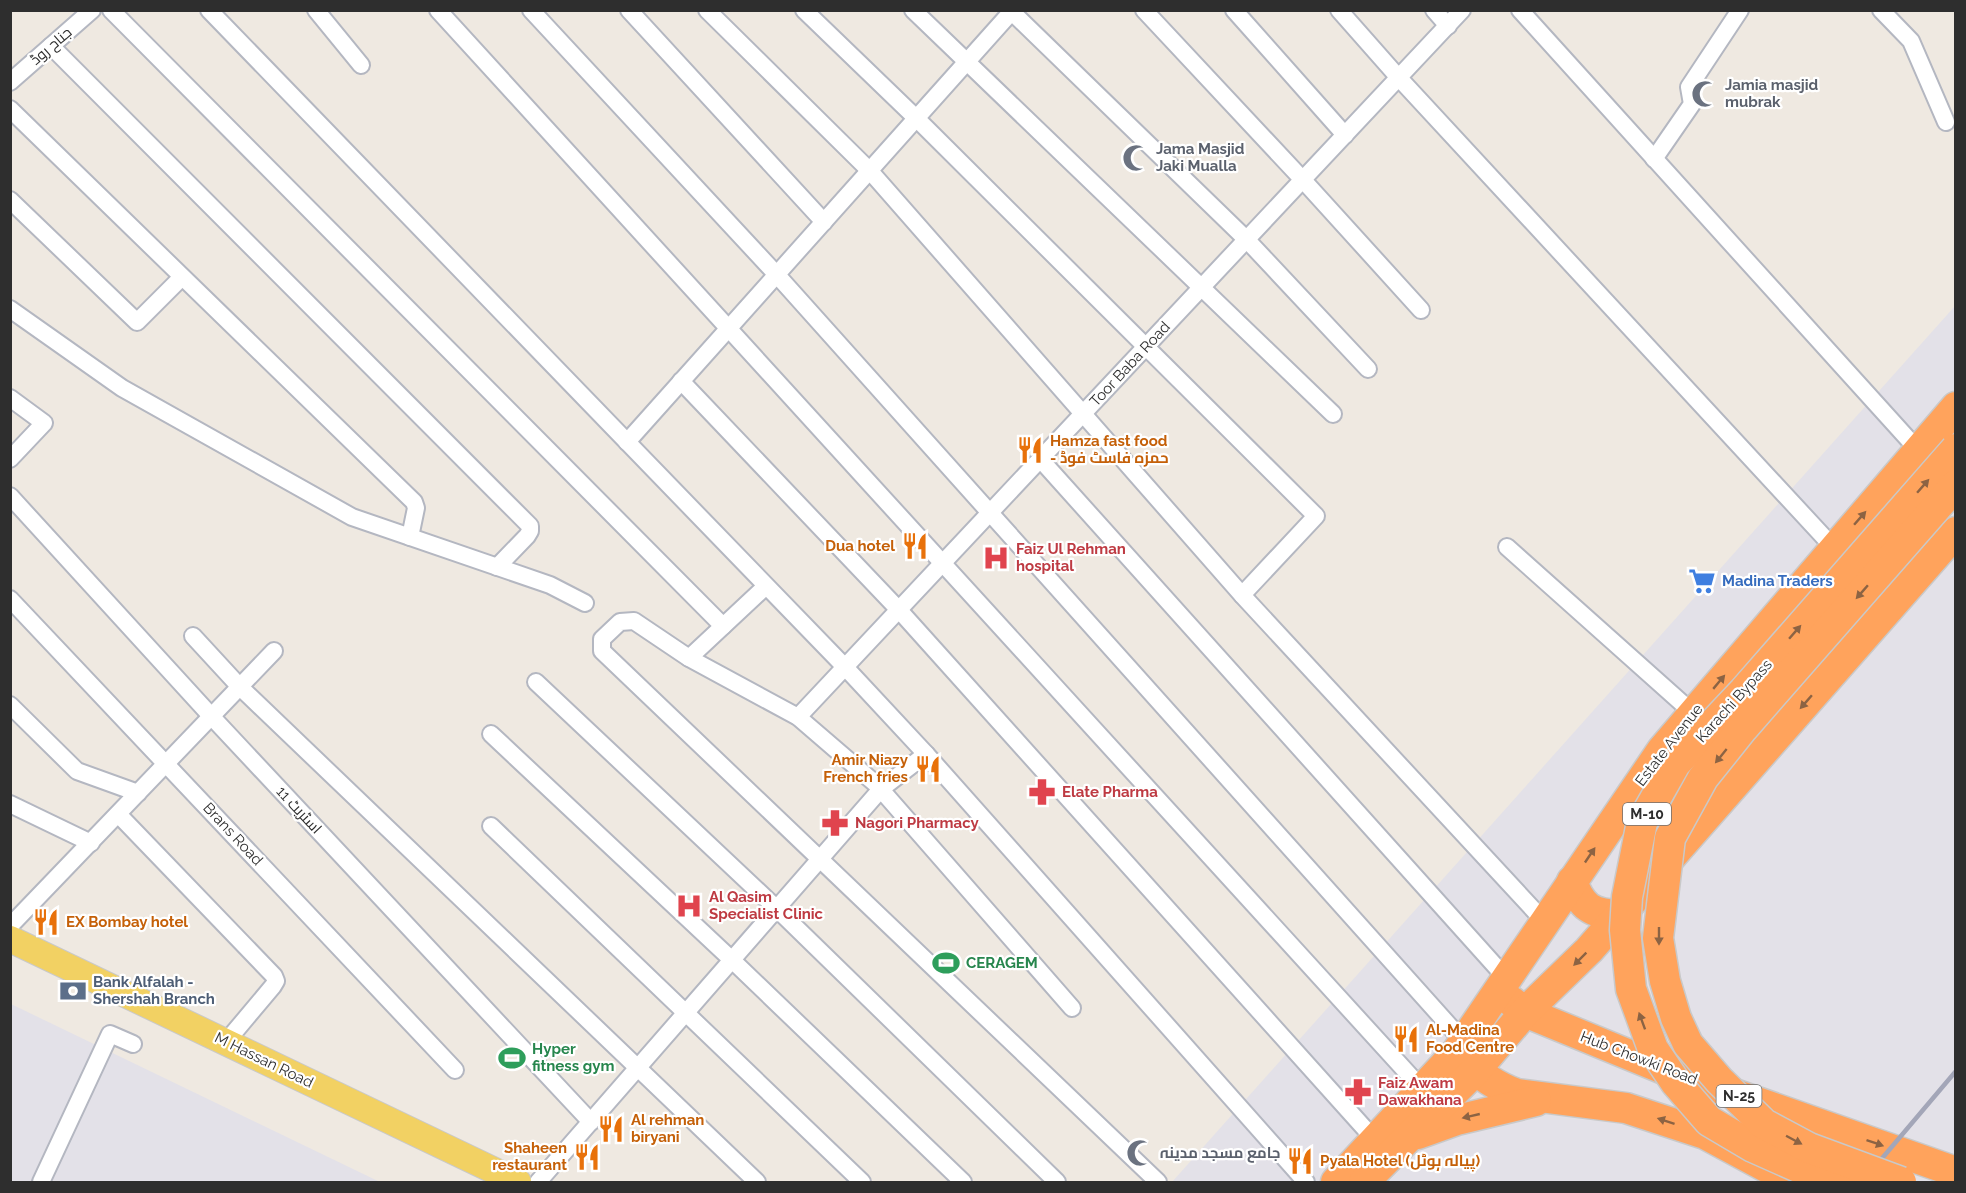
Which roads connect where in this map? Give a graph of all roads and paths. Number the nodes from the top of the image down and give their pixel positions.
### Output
1 (92, 10) edge
2 (111, 10) edge
3 (209, 10) edge
4 (316, 10) edge
5 (438, 10) edge
6 (531, 10) edge
7 (629, 10) edge
8 (707, 10) edge
9 (804, 10) edge
10 (913, 10) edge
11 (1144, 10) edge
12 (1234, 10) edge
13 (1339, 10) edge
14 (1434, 10) edge
15 (1462, 10) edge
16 (1520, 10) edge
17 (1740, 10) edge
18 (1881, 10) edge
19 (1012, 11) edge
20 (1448, 26) junction
21 (51, 46) junction
22 (967, 62) junction
23 (361, 65) dead end
24 (1399, 78) junction
25 (10, 82) edge
26 (10, 109) edge
27 (916, 118) junction
28 (1946, 122) dead end
29 (1345, 135) junction
30 (1654, 159) junction
31 (870, 171) junction
32 (1303, 180) junction
33 (10, 200) edge
34 (824, 222) junction
35 (1247, 240) junction
36 (777, 275) junction
37 (182, 277) junction
38 (1202, 287) junction
39 (10, 309) edge
40 (1420, 310) dead end
41 (728, 330) junction
42 (1146, 347) junction
43 (1368, 369) dead end
44 (681, 381) junction
45 (10, 398) edge
46 (1956, 407) edge
47 (1333, 414) dead end
48 (1083, 416) junction
49 (627, 442) junction
50 (1956, 448) edge
51 (1918, 450) junction
52 (10, 459) edge
53 (1041, 460) junction
54 (1956, 485) edge
55 (10, 496) edge
56 (990, 514) junction
57 (1956, 532) edge
58 (410, 537) junction
59 (1507, 547) dead end
60 (1834, 548) junction
61 (943, 564) junction
62 (497, 567) junction
63 (766, 586) junction
64 (1242, 595) junction
65 (10, 598) edge
66 (585, 603) dead end
67 (899, 610) junction
68 (723, 626) junction
69 (193, 636) dead end
70 (274, 651) dead end
71 (689, 658) junction
72 (845, 667) junction
73 (536, 682) dead end
74 (240, 687) junction
75 (10, 705) edge
76 (1693, 713) junction
77 (212, 717) junction
78 (798, 717) junction
79 (491, 734) dead end
80 (926, 754) junction
81 (166, 764) junction
82 (880, 789) junction
83 (138, 793) junction
84 (10, 804) edge
85 (118, 814) junction
86 (491, 826) dead end
87 (90, 843) junction
88 (820, 859) junction
89 (1572, 881) junction
90 (777, 908) junction
91 (1619, 915) junction
92 (1544, 921) junction
93 (10, 926) edge
94 (10, 939) edge
95 (732, 960) junction
96 (1502, 986) junction
97 (1071, 1008) dead end
98 (1525, 1012) junction
99 (685, 1014) junction
100 (226, 1042) junction
101 (133, 1044) dead end
102 (1464, 1055) junction
103 (637, 1069) junction
104 (454, 1071) dead end
105 (1423, 1090) junction
106 (1548, 1098) junction
107 (591, 1122) junction
108 (1409, 1137) junction
109 (1375, 1140) junction
110 (1956, 1172) edge
111 (42, 1182) edge
112 (518, 1182) edge
113 (538, 1182) edge
114 (757, 1182) edge
115 (862, 1182) edge
116 (963, 1182) edge
117 (1057, 1182) edge
118 (1158, 1182) edge
119 (1306, 1182) edge
120 (1336, 1182) edge
121 (1364, 1182) edge
122 (1794, 1182) edge
123 (1842, 1182) edge
124 (1901, 1182) edge

1 - 21 street, جناح روڈ
2 - 68 street
3 - 49 street
4 - 23 street
5 - 41 street
6 - 36 street
7 - 34 street
8 - 31 street
9 - 27 street
10 - 22 street
11 - 32 street
12 - 29 street
13 - 24 street
14 - 20 street
15 - 20 street, Toor Baba Road
16 - 30 street
17 - 30 street
18 - 28 street
19 - 22 street
19 - 35 street
20 - 24 street, Toor Baba Road
21 - 25 street, جناح روڈ
21 - 62 street
22 - 27 street
22 - 38 street
24 - 29 street, Toor Baba Road
24 - 60 street
26 - 37 street
27 - 31 street
27 - 42 street
29 - 32 street, Toor Baba Road
30 - 51 street
31 - 34 street
31 - 48 street
32 - 35 street, Toor Baba Road
32 - 40 street
33 - 37 street
34 - 36 street
35 - 38 street, Toor Baba Road
35 - 43 street
36 - 41 street
36 - 56 street
37 - 58 street
38 - 42 street, Toor Baba Road
38 - 47 street
39 - 58 street
41 - 44 street
41 - 61 street
42 - 48 street, Toor Baba Road
42 - 64 street
44 - 49 street
44 - 67 street
45 - 52 street
46 - 51 highway, Estate Avenue
48 - 53 street, Toor Baba Road
48 - 64 street
49 - 63 street
123 -> 50 highway, Karachi Bypass / M-10, bridge
60 -> 51 highway, Estate Avenue
53 - 56 street, Toor Baba Road
53 - 96 street
54 -> 124 highway, Karachi Bypass / M-10, bridge
55 - 77 street, اسٹریٹ 11
56 - 61 street, Toor Baba Road
56 - 102 street
57 -> 91 highway, Estate Avenue
58 - 62 street
59 - 76 street
76 -> 60 highway, Estate Avenue
61 - 67 street, Toor Baba Road
61 - 105 street
62 - 66 street
63 - 68 street
63 - 72 street
64 - 92 street
65 - 81 street, Brans Road
67 - 72 street, Toor Baba Road
67 - 109 street
68 - 71 street
69 - 74 street
70 - 74 street
71 - 78 street
71 - 88 street
72 - 78 street, Toor Baba Road
72 - 80 street
73 - 90 street
74 - 77 street
74 - 103 street
75 - 83 street
89 -> 76 highway, Estate Avenue
77 - 81 street
77 - 107 street, اسٹریٹ 11
78 - 82 street
79 - 95 street
80 - 82 street
80 - 119 street
81 - 83 street
81 - 104 street, Brans Road
82 - 88 street
82 - 97 street
83 - 85 street
84 - 87 street
85 - 87 street
85 - 100 street
86 - 99 street
87 - 93 street
88 - 90 street
88 - 118 street
89 - 91 highway
89 - 92 highway, Estate Avenue
90 - 95 street
90 - 117 street
91 -> 98 highway, Estate Avenue
92 - 96 highway, Estate Avenue
94 - 100 main road, M Hassan Road
95 - 99 street
95 - 116 street
96 - 98 highway, Hub Chowki Road / N-25
96 - 102 highway, Estate Avenue
98 - 102 highway, Estate Avenue
98 -> 110 highway, Hub Chowki Road / N-25
99 - 103 street
99 - 115 street
100 - 112 main road, M Hassan Road
101 - 111 street
102 - 105 highway, Estate Avenue
102 - 106 highway
102 - 108 highway, Estate Avenue
103 - 107 street
103 - 114 street
105 - 109 highway, Estate Avenue
106 -> 108 highway
122 -> 106 highway
107 - 113 street
108 - 121 highway, Estate Avenue
109 - 120 highway, Estate Avenue

